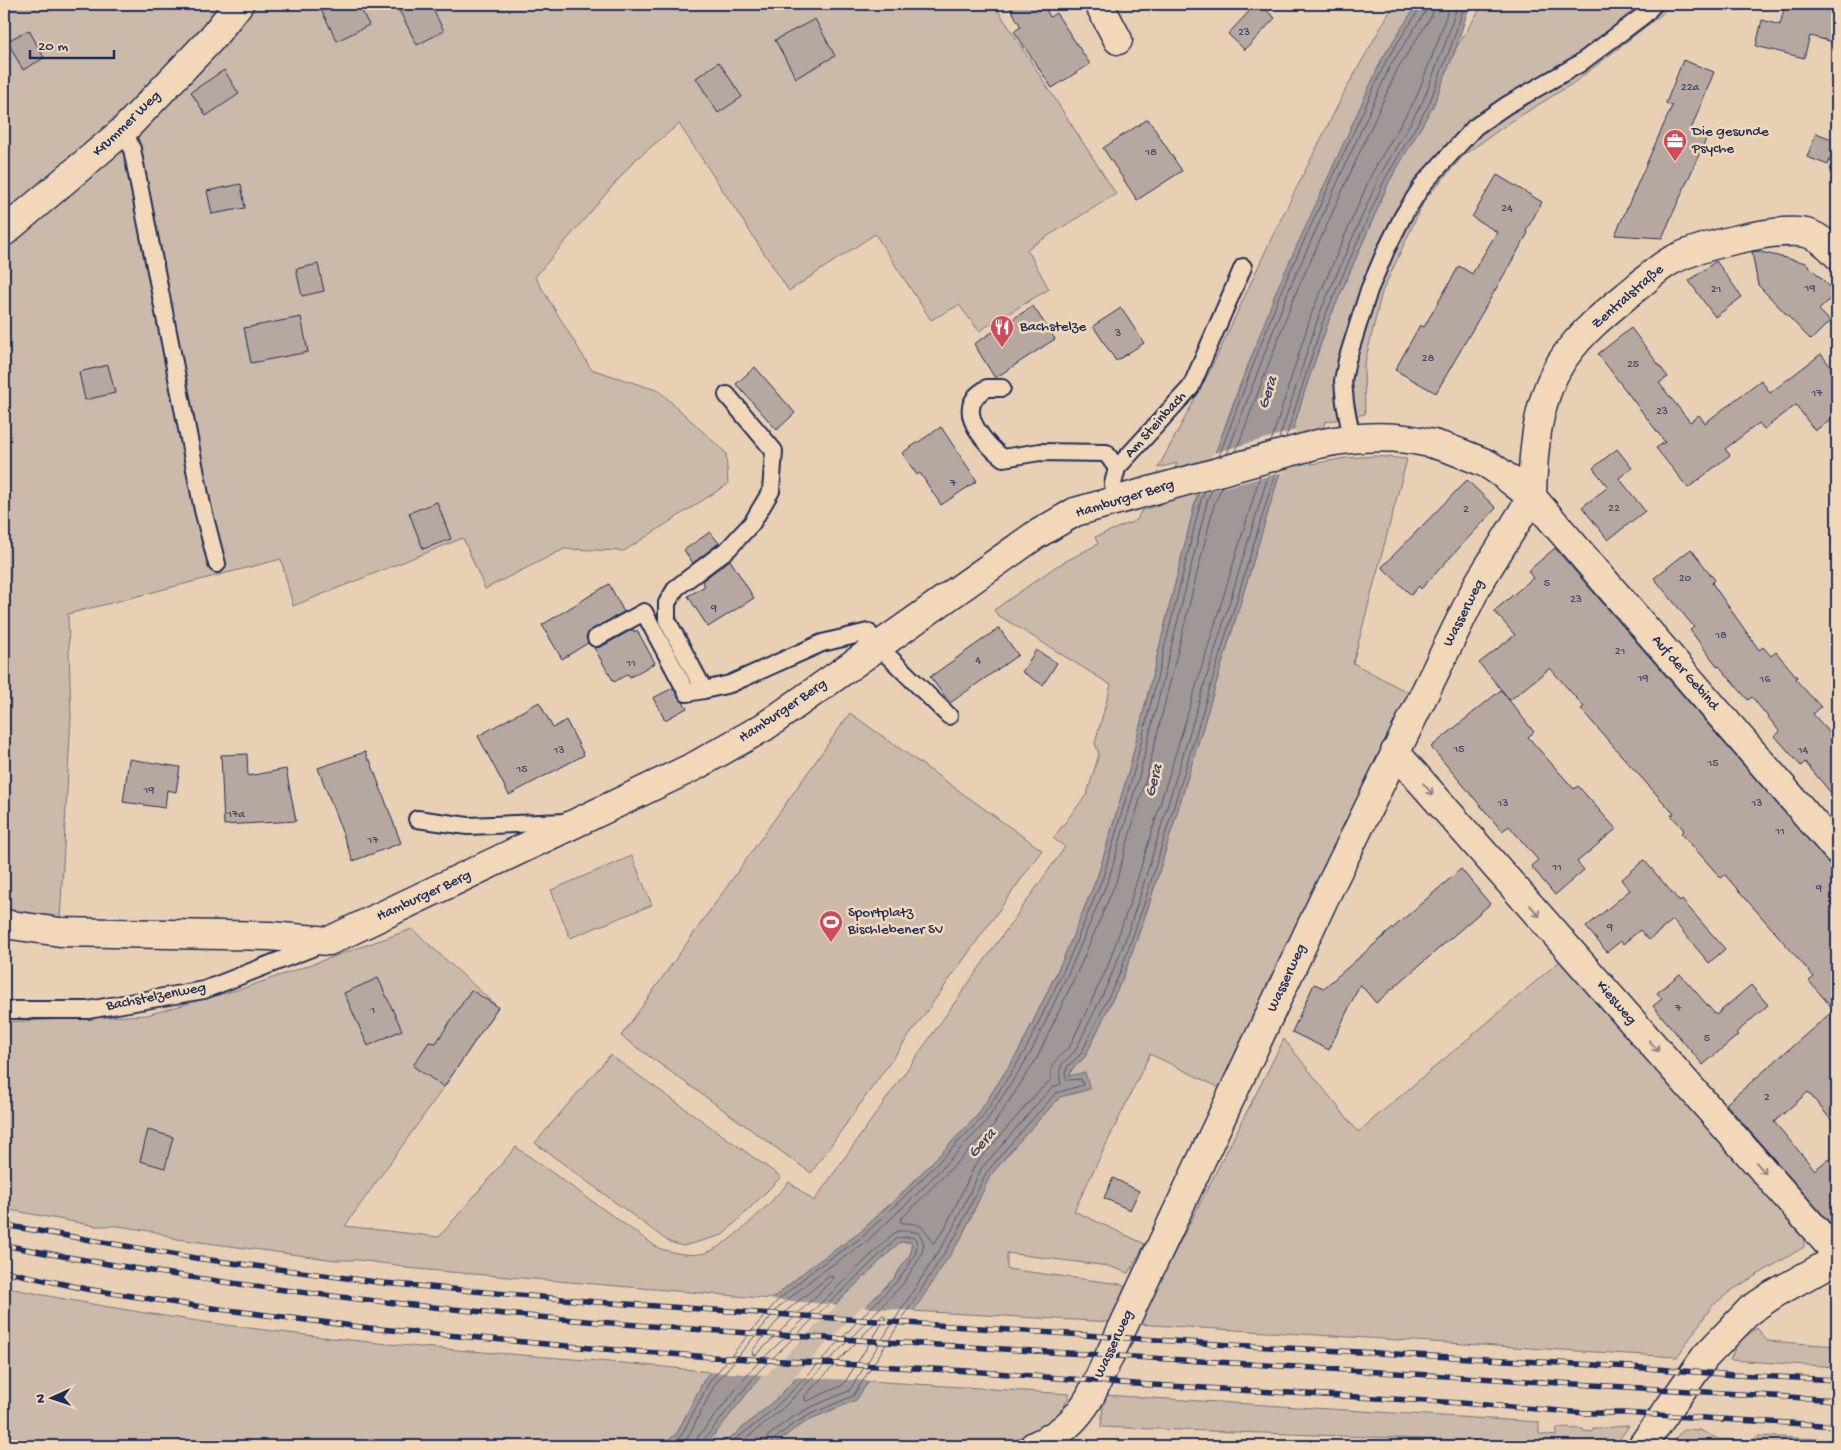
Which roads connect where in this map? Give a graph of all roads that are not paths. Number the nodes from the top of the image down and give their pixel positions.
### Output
1 (239, 4) edge
2 (1100, 4) edge
3 (1654, 4) edge
4 (1118, 40) dead end
5 (124, 130) junction
6 (4, 232) edge
7 (1837, 254) edge
8 (1243, 267) dead end
9 (1002, 388) dead end
10 (727, 395) dead end
11 (1352, 439) junction
12 (1117, 468) junction
13 (1532, 497) junction
14 (1116, 500) junction
15 (217, 564) dead end
16 (596, 638) dead end
17 (878, 646) junction
18 (704, 690) junction
19 (950, 716) dead end
20 (1396, 752) junction
21 (416, 819) dead end
22 (583, 821) junction
23 (1837, 850) edge
24 (4, 924) edge
25 (329, 941) junction
26 (4, 1010) edge
27 (1837, 1254) edge
28 (1837, 1259) edge
29 (1034, 1446) edge
30 (1642, 1446) edge

1 - 5 street, Krummer Weg
2 - 4 street
3 - 11 lane
5 - 6 street, Krummer Weg
5 - 15 lane
7 - 13 street, Zentralstraße
8 - 12 lane, Am Steinbach
9 - 12 lane
10 - 18 lane
11 - 13 street, Hamburger Berg
11 - 14 street, Hamburger Berg
12 - 14 lane, Am Steinbach
13 - 20 street, Wasserweg
13 - 23 street, Auf der Gebind
14 - 17 street, Hamburger Berg
16 - 18 lane
17 - 18 lane
17 - 19 lane
17 - 22 street, Hamburger Berg
20 -> 27 street, Kiesweg
20 - 29 street, Wasserweg
21 - 22 lane
22 - 25 street, Hamburger Berg
24 - 25 street
25 - 26 lane, Bachstelzenweg
28 - 30 street

